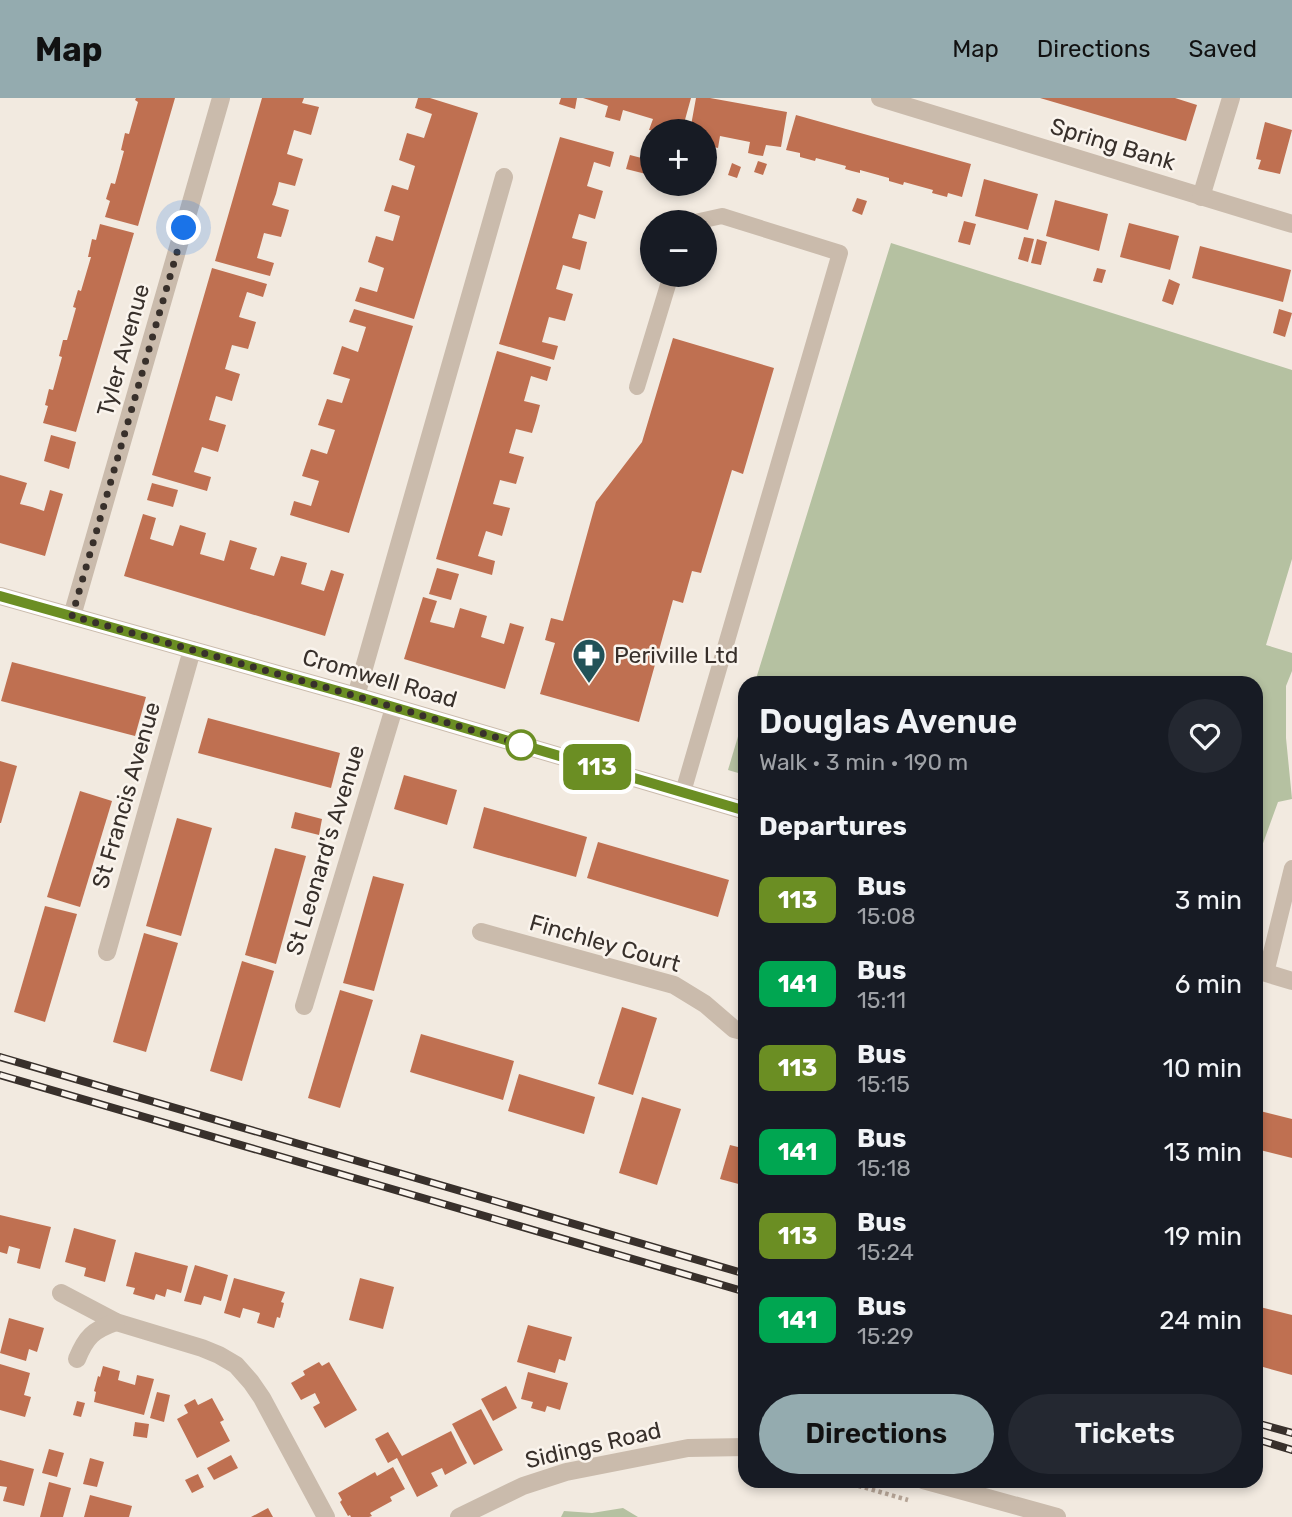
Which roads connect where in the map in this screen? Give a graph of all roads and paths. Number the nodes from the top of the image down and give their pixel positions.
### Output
1 (222, 98) edge
2 (880, 98) edge
3 (1231, 98) edge
4 (504, 177) dead end
5 (1201, 197) junction
6 (717, 217) edge
7 (1292, 224) edge
8 (667, 287) edge
9 (637, 387) dead end
10 (0, 596) edge
11 (72, 616) junction
12 (192, 650) junction
13 (356, 696) junction
14 (394, 708) junction
15 (683, 792) junction
16 (738, 809) edge
17 (1292, 868) edge
18 (481, 932) dead end
19 (107, 952) dead end
20 (1263, 964) edge
21 (1263, 972) edge
22 (1292, 981) edge
23 (304, 1006) dead end
24 (738, 1030) edge
25 (61, 1293) dead end
26 (116, 1322) junction
27 (77, 1359) dead end
28 (738, 1447) edge
29 (866, 1488) edge
30 (952, 1488) edge
31 (916, 1502) dead end
32 (326, 1517) edge
33 (459, 1517) edge
34 (1057, 1517) edge

1 - 11 street, Tyler Avenue
2 - 5 street, Spring Bank
3 - 5 street
4 - 13 street
5 - 7 street, Spring Bank
6 - 15 lane
8 - 9 lane
10 - 11 street, Cromwell Road
11 - 12 street, Cromwell Road
12 - 13 street, Cromwell Road
12 - 19 street, St Francis Avenue
13 - 14 street, Cromwell Road
14 - 15 street, Cromwell Road
14 - 23 street, St Leonard's Avenue
15 - 16 street, Cromwell Road
17 - 20 lane
18 - 24 street, Finchley Court
21 - 22 street
25 - 26 street
26 - 27 street
26 - 32 street
28 - 33 street, Sidings Road
29 - 31 path
30 - 34 street

